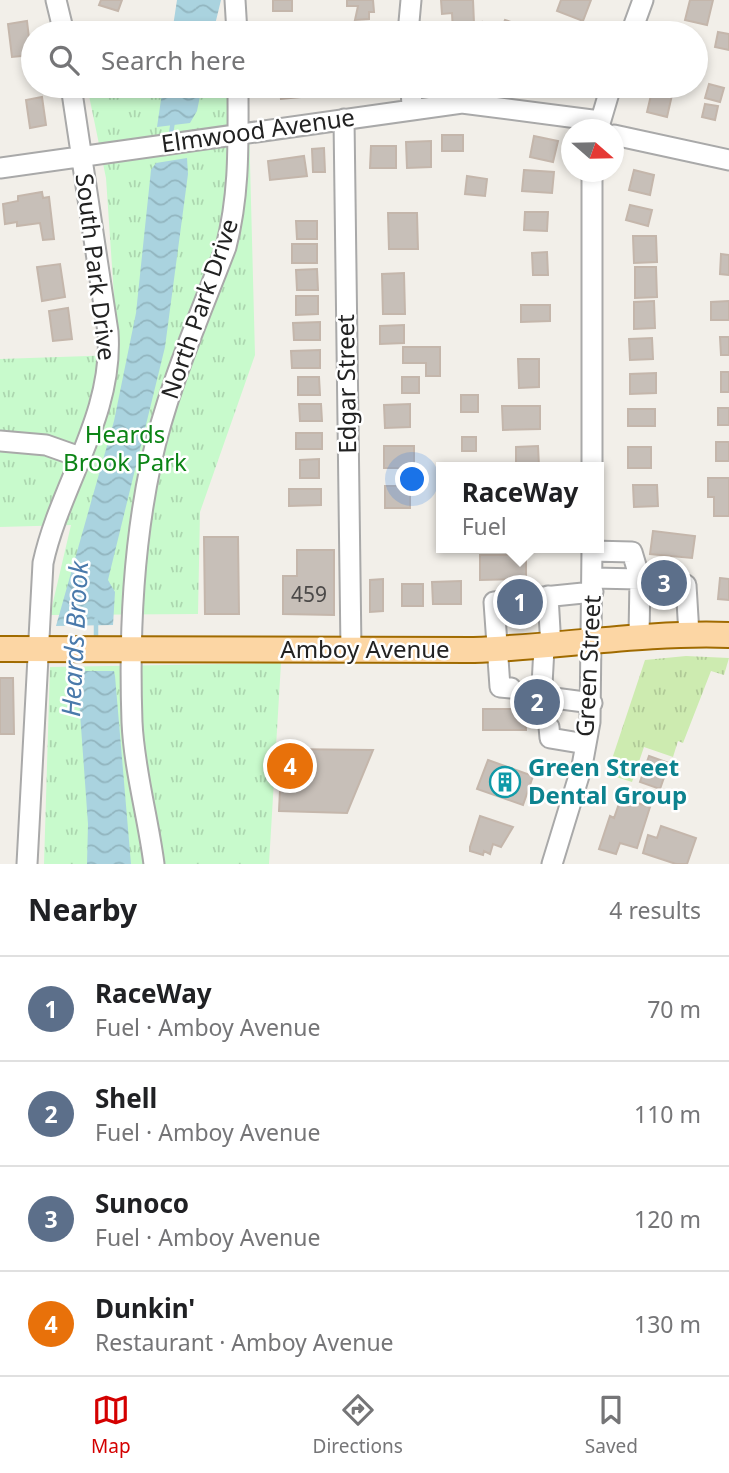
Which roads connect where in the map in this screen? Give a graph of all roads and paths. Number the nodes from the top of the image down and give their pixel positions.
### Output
1 (56, 0) edge
2 (235, 0) edge
3 (411, 0) edge
4 (643, 0) edge
5 (61, 21) edge
6 (236, 21) edge
7 (409, 21) edge
8 (635, 21) edge
9 (73, 98) edge
10 (238, 98) edge
11 (412, 98) edge
12 (607, 98) edge
13 (412, 108) junction
14 (344, 119) junction
15 (565, 119) edge
16 (601, 119) edge
17 (238, 134) junction
18 (624, 137) edge
19 (81, 156) junction
20 (729, 160) edge
21 (0, 169) edge
22 (592, 182) edge
23 (0, 441) edge
24 (80, 457) junction
25 (592, 462) edge
26 (604, 551) edge
27 (592, 553) edge
28 (646, 580) junction
29 (674, 584) dead end
30 (593, 585) junction
31 (548, 596) junction
32 (689, 634) junction
33 (639, 635) junction
34 (729, 635) edge
35 (593, 642) junction
36 (121, 647) junction
37 (547, 647) junction
38 (49, 648) junction
39 (0, 649) edge
40 (498, 649) junction
41 (351, 650) junction
42 (511, 688) dead end
43 (531, 689) dead end
44 (592, 703) junction
45 (586, 744) junction
46 (27, 864) edge
47 (154, 864) edge
48 (552, 864) edge

1 - 5 street
2 - 6 street
3 - 7 street
4 - 8 street
9 - 19 street, South Park Drive
10 - 17 street, North Park Drive
11 - 13 street
12 - 16 street
13 - 14 street, Elmwood Avenue
13 - 15 street, Elmwood Avenue
14 - 17 street, Elmwood Avenue
14 - 41 street, Edgar Street
17 - 19 street, Elmwood Avenue
17 - 36 street, North Park Drive
18 - 20 street
19 - 21 street, Elmwood Avenue
19 - 24 street, South Park Drive
22 - 25 street
23 - 24 street
24 - 38 street, South Park Drive
26 - 28 street
27 - 30 street, Green Street
28 - 30 street
28 - 33 street
29 - 32 street
30 - 31 street
30 - 35 street, Green Street
31 - 37 street
31 - 40 street
32 - 33 main road, Amboy Avenue
32 - 34 main road, Amboy Avenue
33 - 35 main road, Amboy Avenue
35 - 37 main road, Amboy Avenue
35 - 44 street, Green Street
36 - 38 main road, Amboy Avenue
36 - 41 main road, Amboy Avenue
36 - 47 street, North Park Drive
37 - 40 main road, Amboy Avenue
37 - 43 street
38 - 39 main road, Amboy Avenue
38 - 46 street, South Park Drive
40 - 41 main road, Amboy Avenue
40 - 42 street
44 - 45 street, Green Street
44 - 45 street
45 - 48 street, Green Street

